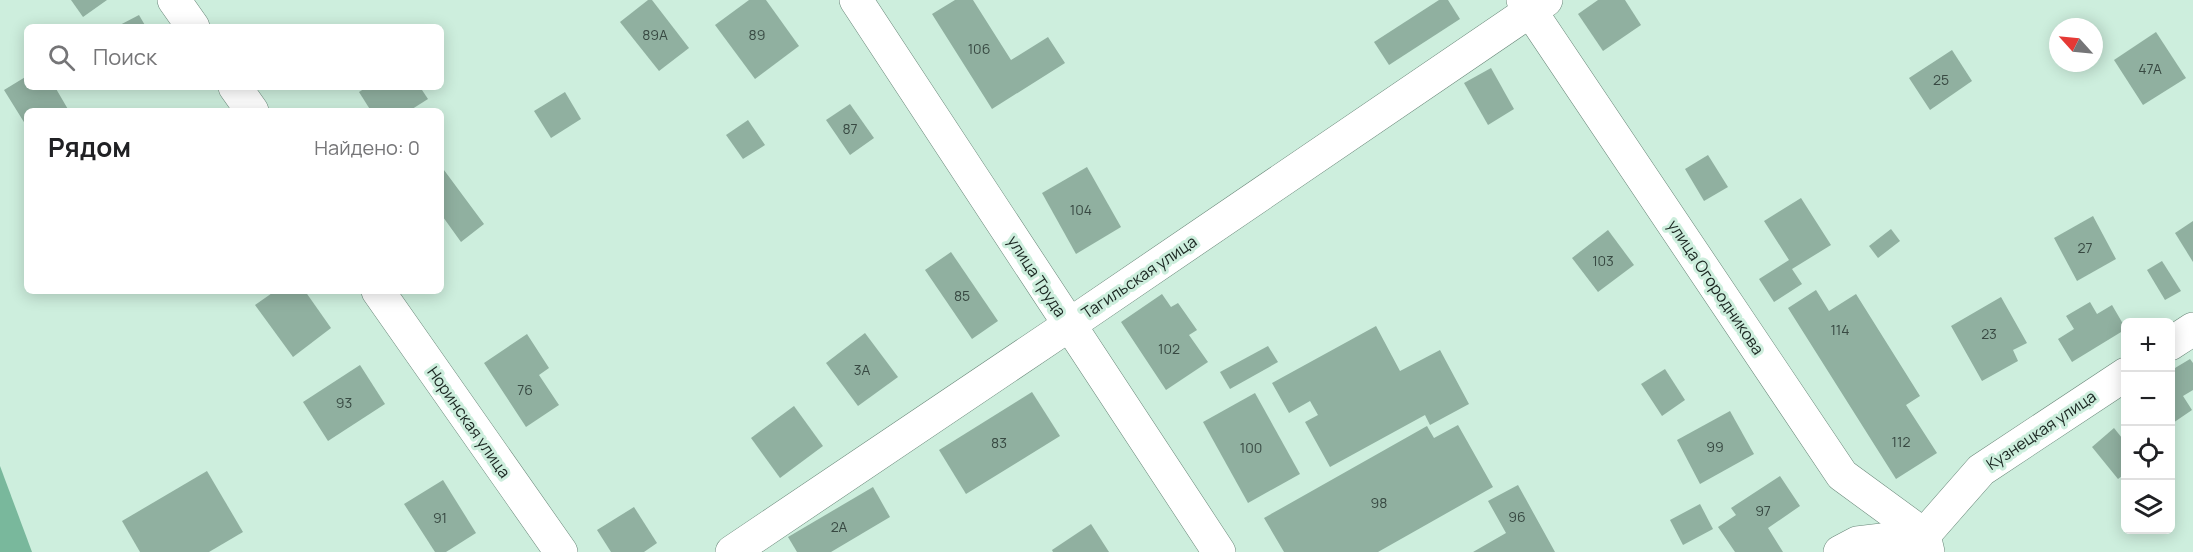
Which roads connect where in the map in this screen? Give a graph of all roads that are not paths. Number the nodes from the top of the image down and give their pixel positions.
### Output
1 (174, 0) edge
2 (856, 0) edge
3 (1533, 3) edge
4 (191, 24) edge
5 (237, 90) edge
6 (250, 108) edge
7 (380, 294) edge
8 (1069, 325) junction
9 (2193, 329) edge
10 (2175, 341) edge
11 (2121, 377) edge
12 (1926, 543) edge
13 (561, 552) edge
14 (732, 552) edge
15 (1219, 552) edge
16 (1840, 552) edge

1 - 4 street
2 - 8 street, улица Труда
3 - 8 street, Тагильская улица
3 - 12 street, улица Огородникова
5 - 6 street
7 - 13 street, Норинская улица
8 - 14 street, Тагильская улица
8 - 15 street, улица Труда
9 - 10 street
11 - 12 street, Кузнецкая улица
12 - 16 street

